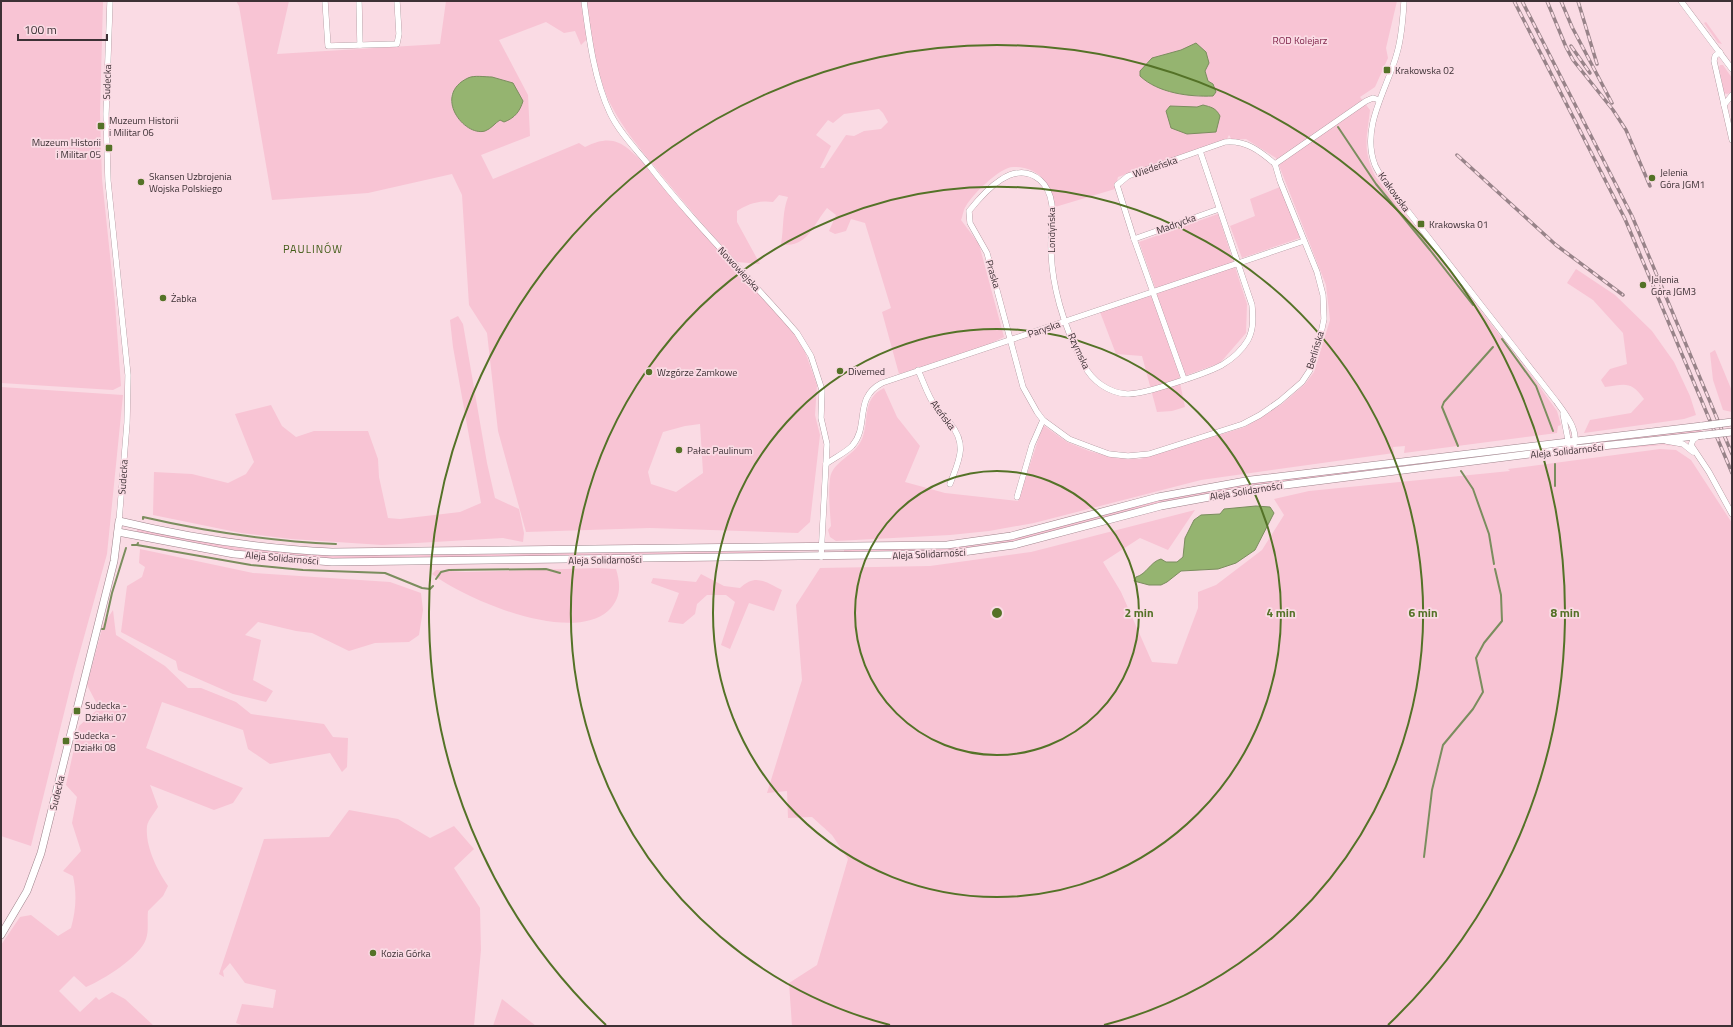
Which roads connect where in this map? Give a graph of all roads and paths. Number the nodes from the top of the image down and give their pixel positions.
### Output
1 (110, 1) edge
2 (325, 1) edge
3 (359, 1) edge
4 (397, 1) edge
5 (584, 1) edge
6 (1404, 1) edge
7 (1681, 1) edge
8 (360, 45) junction
9 (1720, 52) junction
10 (1732, 69) edge
11 (1732, 95) edge
12 (1380, 100) junction
13 (1724, 105) junction
14 (1732, 140) edge
15 (1200, 151) junction
16 (1275, 164) junction
17 (1219, 209) junction
18 (969, 211) joint
19 (1134, 239) junction
20 (1304, 241) junction
21 (1239, 262) junction
22 (1153, 291) junction
23 (1065, 321) junction
24 (1009, 341) junction
25 (918, 370) junction
26 (1184, 379) junction
27 (1043, 420) junction
28 (1732, 422) edge
29 (1732, 432) edge
30 (1702, 435) junction
31 (1662, 440) junction
32 (1572, 441) junction
33 (1572, 450) junction
34 (826, 464) junction
35 (1715, 483) junction
36 (950, 484) dead end
37 (1017, 497) dead end
38 (1732, 514) edge
39 (119, 521) junction
40 (118, 532) junction
41 (821, 547) junction
42 (821, 557) junction
43 (1, 920) edge
44 (8, 925) junction
45 (1, 935) edge

1 - 39 street, Sudecka
2 - 8 street
3 - 8 street
4 - 8 street
5 - 34 street, Nowowiejska
6 - 12 street, Krakowska
7 - 9 street
9 - 10 street
9 - 13 street
11 - 13 street
12 - 16 street
12 - 32 street, Krakowska
13 - 14 street
15 - 16 street, Wiedeńska
15 - 17 street
15 - 19 street, Wiedeńska
16 - 20 street, Berlińska
17 - 19 street, Madrycka
17 - 21 street
18 - 23 street, Londyńska
18 - 24 street, Praska
19 - 22 street, Wiedeńska
20 - 21 street, Paryska
20 - 27 street, Berlińska
21 - 22 street, Paryska
21 - 26 street, Rzymska
22 - 23 street, Paryska
22 - 26 street
23 - 24 street, Paryska
23 - 26 street, Rzymska
24 - 25 street, Paryska
24 - 27 street, Berlińska
25 - 34 street, Paryska
25 - 36 street, Ateńska
27 - 37 street
28 - 32 main road, Aleja Solidarności, bridge
29 - 30 main road, Aleja Solidarności, bridge
30 - 31 main road, Aleja Solidarności
30 - 35 street
31 - 33 main road, Aleja Solidarności
31 - 35 street
32 - 33 street
32 - 41 main road, Aleja Solidarności
33 - 42 main road, Aleja Solidarności
34 - 41 street, Nowowiejska
35 - 38 street
39 - 40 main road, Sudecka
39 - 41 main road, Aleja Solidarności
40 - 42 main road, Aleja Solidarności
40 - 44 main road, Sudecka
41 - 42 street, Nowowiejska
43 - 44 street
44 - 45 main road, Sudecka

